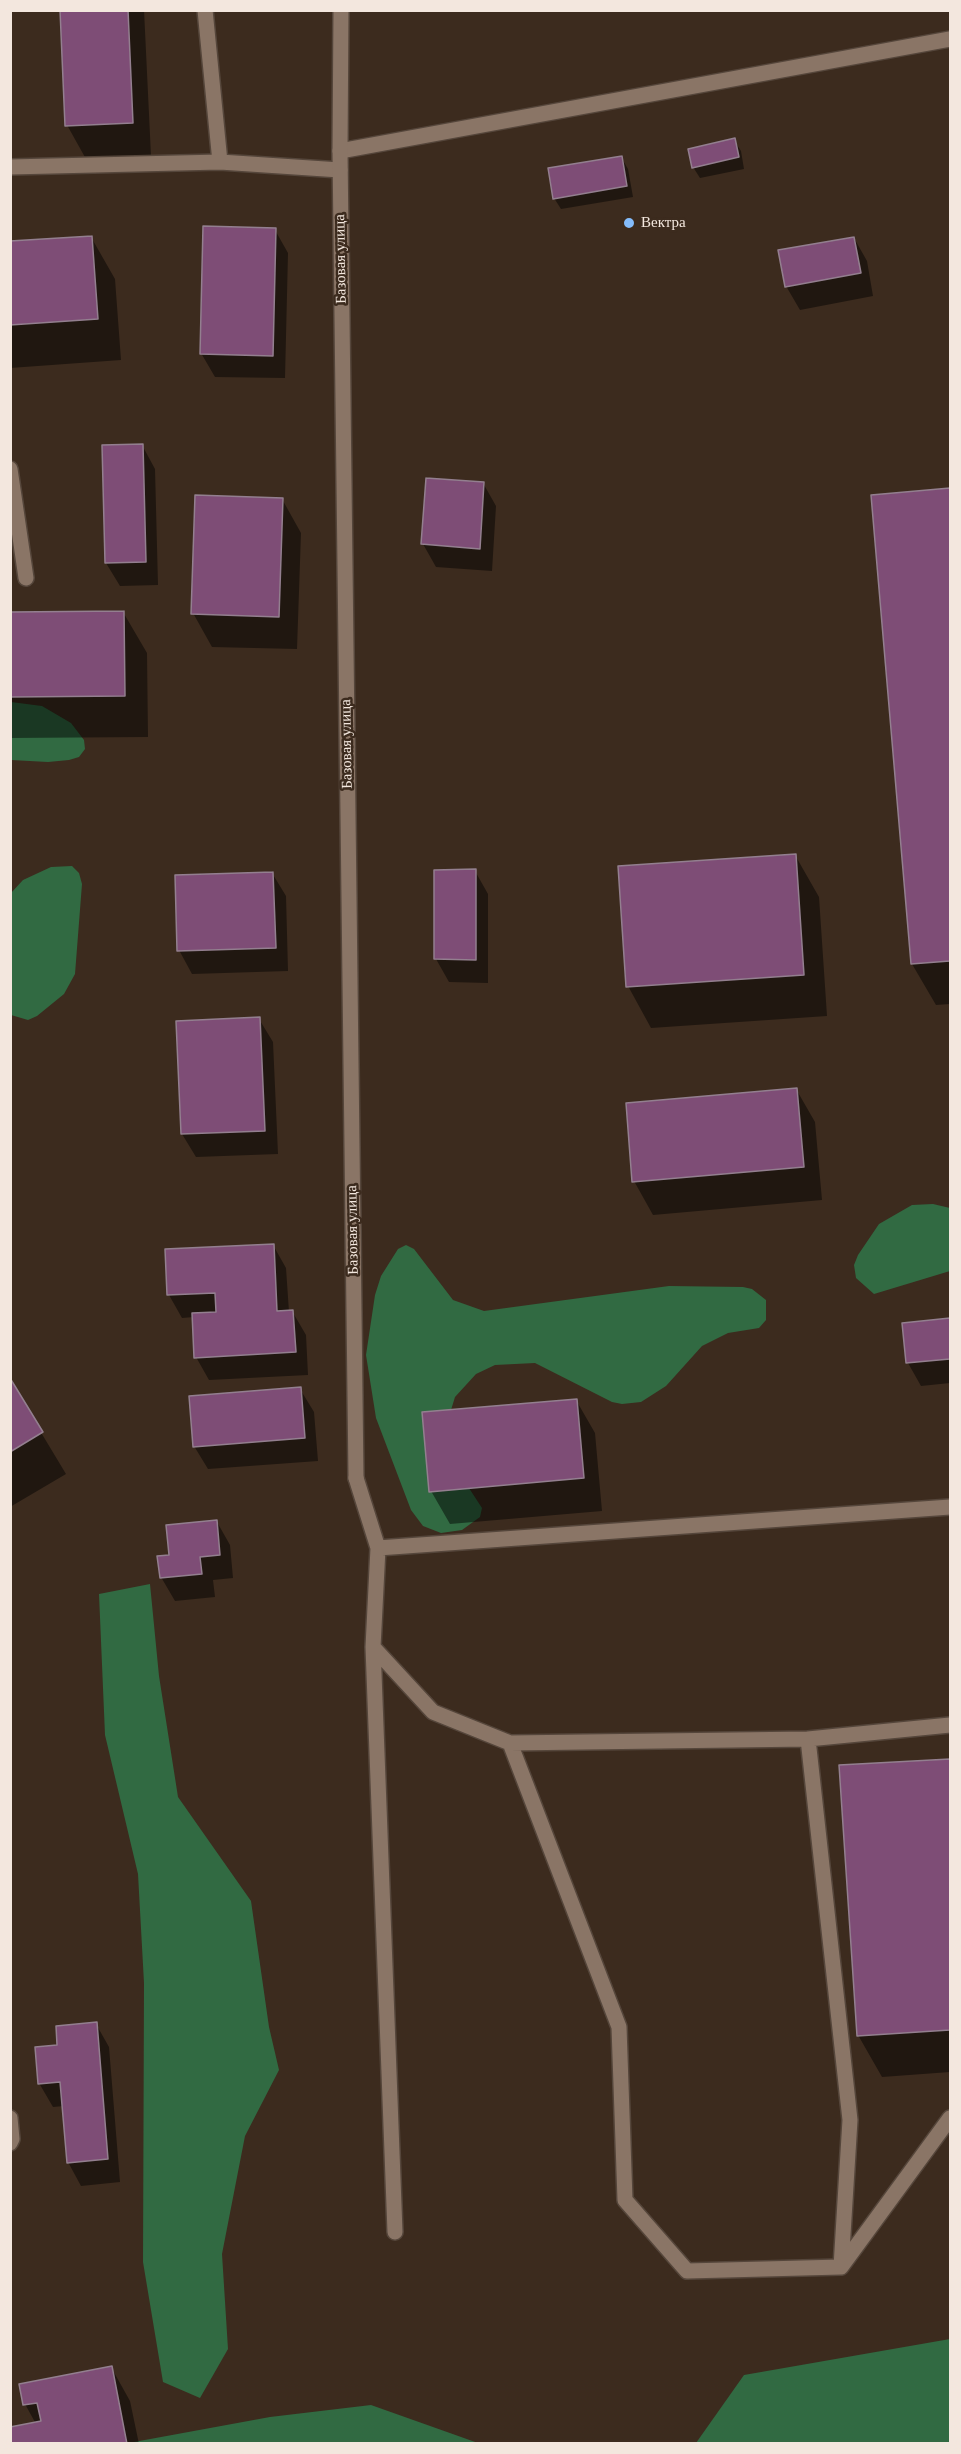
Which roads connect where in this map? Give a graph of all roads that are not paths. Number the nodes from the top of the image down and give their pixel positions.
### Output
1 (205, 10) edge
2 (341, 10) edge
3 (951, 39) edge
4 (340, 151) junction
5 (220, 162) junction
6 (10, 167) edge
7 (340, 170) junction
8 (10, 469) edge
9 (26, 578) dead end
10 (951, 1507) edge
11 (378, 1548) junction
12 (373, 1647) junction
13 (951, 1725) edge
14 (808, 1739) junction
15 (510, 1743) junction
16 (10, 2118) edge
17 (951, 2118) edge
18 (10, 2144) edge
19 (395, 2232) dead end
20 (841, 2267) junction

1 - 5 street
2 - 4 street, Базовая улица
3 - 4 street
4 - 7 street, Базовая улица
5 - 6 street
5 - 7 street
7 - 11 street, Базовая улица
8 - 9 street
10 - 11 street
11 - 12 street
12 - 15 street
12 - 19 street
13 - 14 street
14 - 15 street
14 - 20 street
15 - 20 street
16 - 18 street
17 - 20 street

